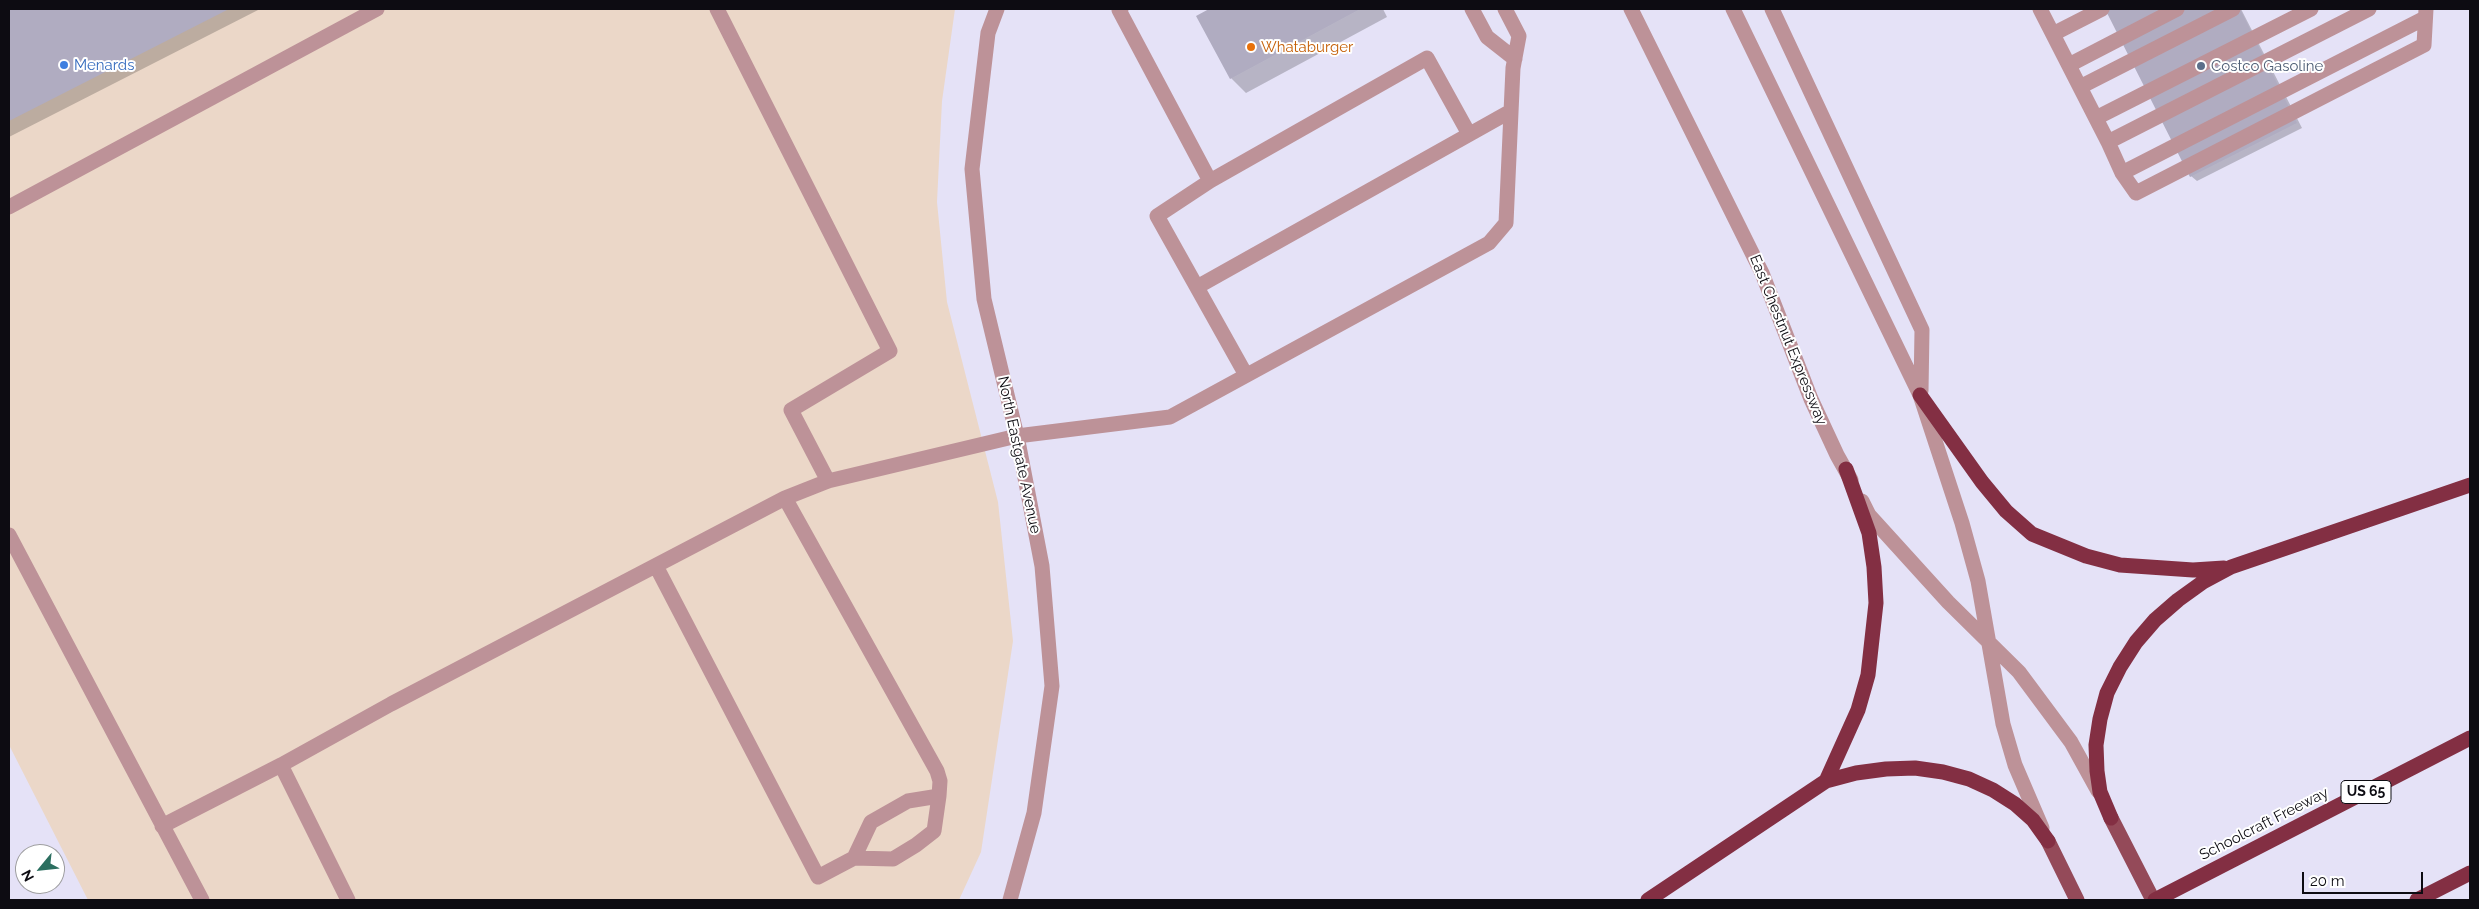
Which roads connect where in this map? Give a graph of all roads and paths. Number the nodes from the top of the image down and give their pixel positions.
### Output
1 (377, 9) edge
2 (717, 9) edge
3 (997, 9) edge
4 (1120, 9) edge
5 (1472, 9) edge
6 (1505, 9) edge
7 (1631, 9) edge
8 (1733, 9) edge
9 (1772, 9) edge
10 (2040, 9) edge
11 (2102, 9) edge
12 (2177, 9) edge
13 (2233, 9) edge
14 (2311, 9) edge
15 (2369, 9) edge
16 (2425, 13) edge
17 (2053, 34) junction
18 (1515, 59) junction
19 (2069, 65) junction
20 (2080, 87) junction
21 (1511, 111) junction
22 (2096, 118) junction
23 (1469, 134) junction
24 (2108, 142) junction
25 (2122, 173) junction
26 (1210, 181) junction
27 (9, 208) edge
28 (1197, 286) junction
29 (1246, 375) junction
30 (1920, 395) junction
31 (1018, 436) junction
32 (1846, 469) junction
33 (828, 481) junction
34 (2470, 485) edge
35 (785, 498) junction
36 (9, 535) edge
37 (656, 566) junction
38 (2230, 567) junction
39 (1989, 641) junction
40 (2470, 738) edge
41 (281, 765) junction
42 (1826, 781) junction
43 (939, 796) junction
44 (2111, 818) junction
45 (162, 826) junction
46 (2048, 841) junction
47 (854, 858) junction
48 (2470, 873) edge
49 (202, 900) edge
50 (348, 900) edge
51 (1010, 900) edge
52 (1648, 900) edge
53 (2077, 900) edge
54 (2154, 900) edge
55 (2417, 900) edge

1 - 27 street
2 - 33 street
3 - 31 street, North Eastgate Avenue
4 - 26 street
5 - 18 street
6 - 18 street
7 - 32 street, East Chestnut Expressway
8 - 30 street
9 - 30 street
10 - 17 street
11 - 17 street
12 - 19 street
13 - 20 street
14 - 22 street
15 - 24 street
16 - 25 street
16 - 25 street
17 - 19 street
18 - 21 street
19 - 20 street
20 - 22 street
21 - 23 street
21 - 29 street
22 - 24 street
23 - 26 street
23 - 28 street
24 - 25 street
26 - 28 street
28 - 29 street
29 - 31 street
30 - 38 highway
30 - 39 street
31 - 33 street
31 - 51 street, North Eastgate Avenue
32 - 39 street, East Chestnut Expressway
32 - 42 highway
33 - 35 street
34 - 38 highway
35 - 37 street
35 - 43 street
36 - 45 street
37 - 41 street
37 - 47 street
38 - 44 highway
39 - 44 street, East Chestnut Expressway
39 - 46 street
40 - 54 highway, Schoolcraft Freeway / US 65
41 - 45 street
41 - 50 street
42 - 46 highway
42 - 52 highway
43 - 47 street
43 - 47 street
44 - 54 main road, East Chestnut Expressway
45 - 49 street
46 - 53 main road
48 - 55 highway

